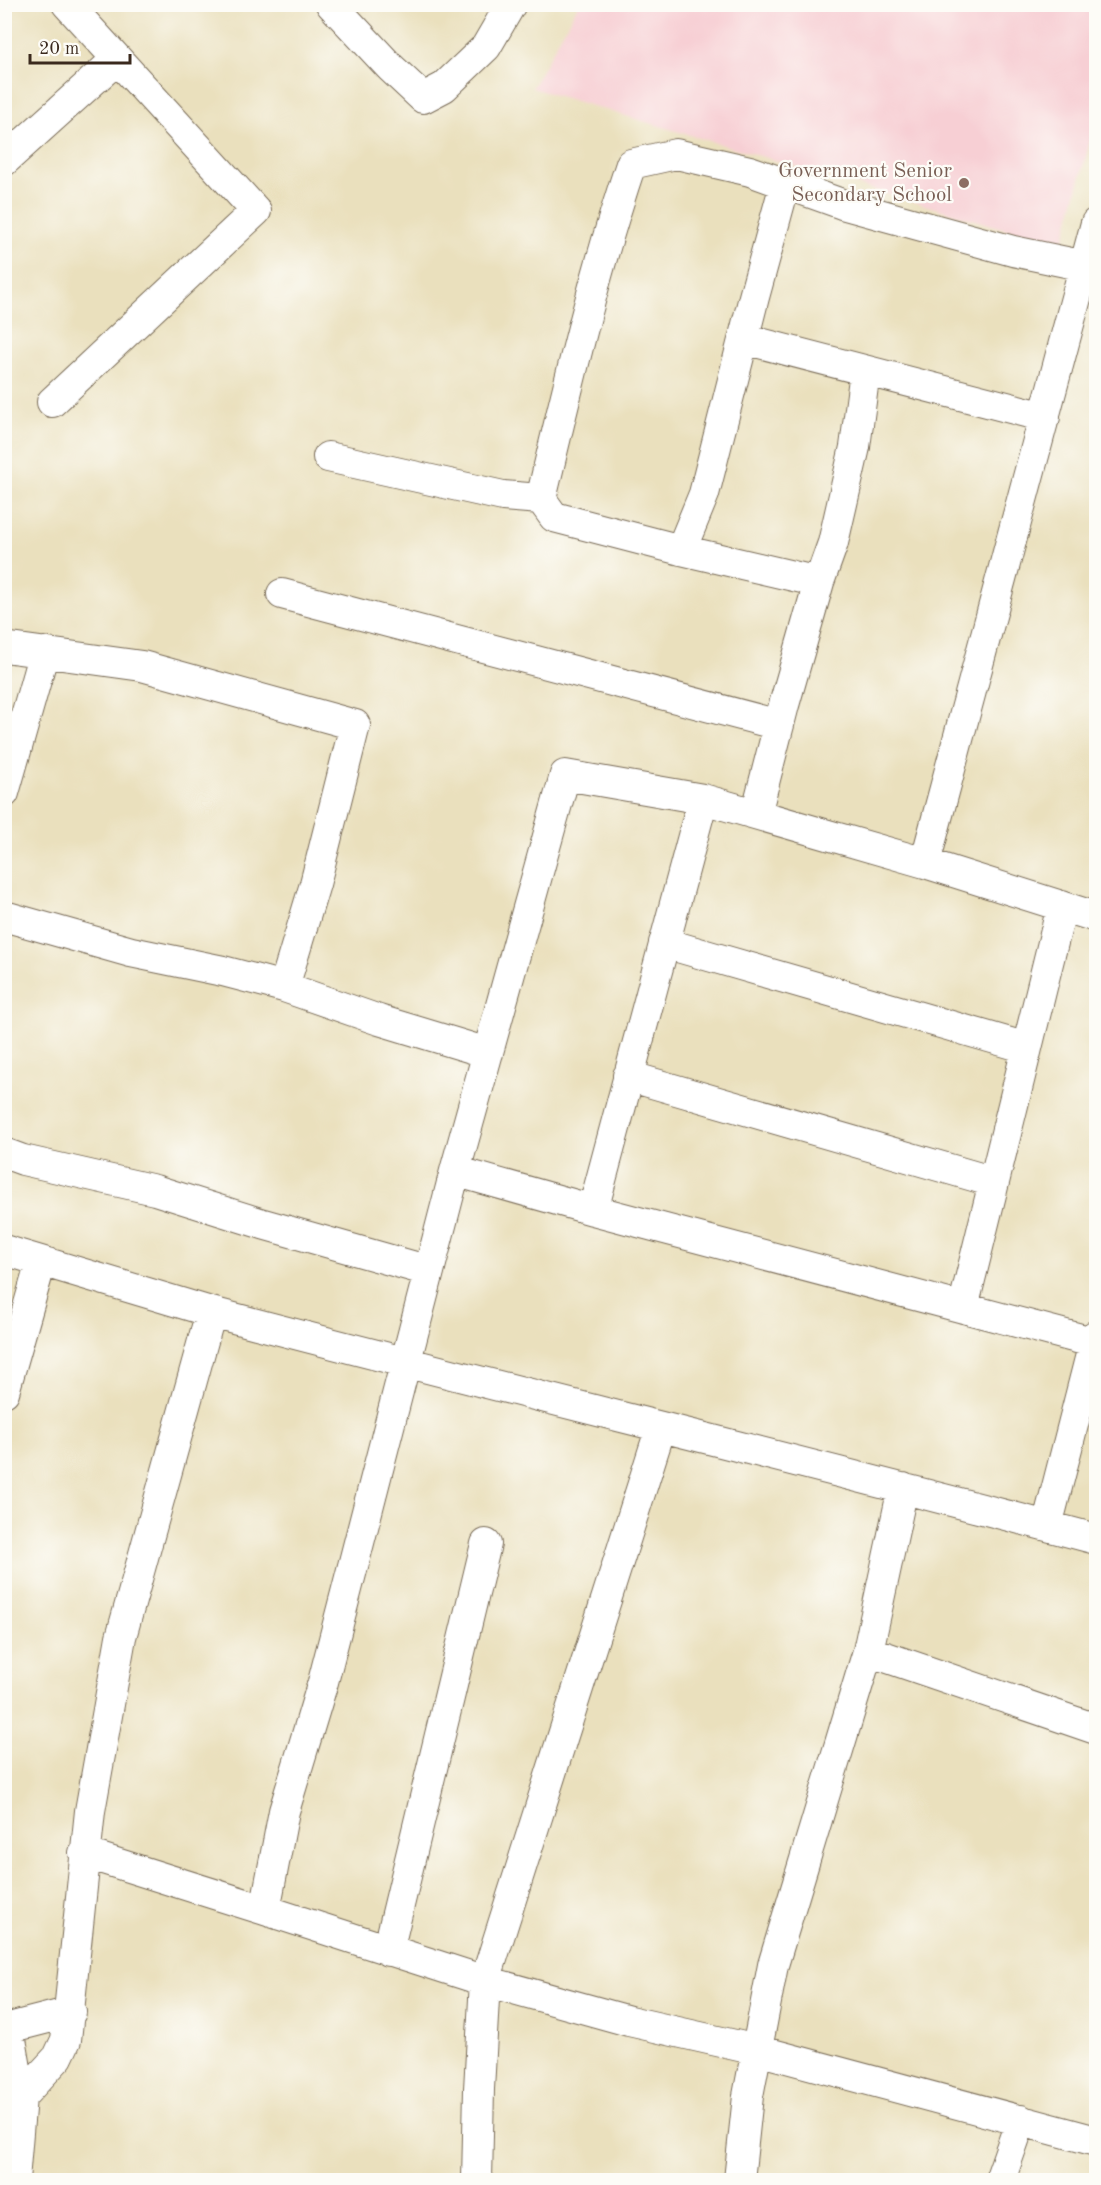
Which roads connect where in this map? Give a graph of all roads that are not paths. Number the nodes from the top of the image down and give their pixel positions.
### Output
1 (68, 4) edge
2 (330, 4) edge
3 (511, 4) edge
4 (117, 59) junction
5 (4, 161) edge
6 (785, 184) junction
7 (1096, 223) edge
8 (1085, 266) junction
9 (744, 339) junction
10 (865, 371) junction
11 (52, 402) dead end
12 (1045, 417) junction
13 (328, 457) dead end
14 (541, 499) junction
15 (681, 550) junction
16 (819, 582) junction
17 (282, 594) dead end
18 (4, 647) edge
19 (44, 652) junction
20 (779, 726) junction
21 (4, 793) edge
22 (702, 800) junction
23 (756, 814) junction
24 (925, 863) junction
25 (1062, 906) junction
26 (4, 916) edge
27 (1096, 917) edge
28 (664, 943) junction
29 (284, 987) junction
30 (1027, 1048) junction
31 (488, 1053) junction
32 (628, 1076) junction
33 (4, 1153) edge
34 (455, 1170) junction
35 (994, 1182) junction
36 (593, 1210) junction
37 (4, 1250) edge
38 (41, 1262) junction
39 (429, 1271) junction
40 (963, 1308) junction
41 (211, 1312) junction
42 (1096, 1340) edge
43 (405, 1363) junction
44 (4, 1392) edge
45 (661, 1427) junction
46 (903, 1488) junction
47 (1047, 1526) junction
48 (1096, 1539) edge
49 (486, 1544) dead end
50 (868, 1651) junction
51 (1096, 1729) edge
52 (84, 1853) junction
53 (265, 1910) junction
54 (388, 1951) junction
55 (485, 1981) junction
56 (70, 2012) junction
57 (7, 2028) edge
58 (757, 2050) junction
59 (15, 2116) edge
60 (1021, 2120) junction
61 (1096, 2140) edge
62 (14, 2181) edge
63 (477, 2181) edge
64 (739, 2181) edge
65 (1000, 2181) edge

1 - 4 street
2 - 3 street
4 - 5 street
4 - 11 street
6 - 8 street
6 - 9 street
6 - 14 street
7 - 8 street
8 - 12 street
9 - 10 street
9 - 15 street
10 - 12 street
10 - 16 street
12 - 24 street
13 - 14 street
14 - 15 street
15 - 16 street
16 - 20 street
17 - 20 street
18 - 19 street
19 - 21 street
19 - 29 street
20 - 23 street
22 - 23 street
22 - 28 street
22 - 31 street
23 - 24 street
24 - 25 street
25 - 27 street
25 - 30 street
26 - 29 street
28 - 30 street
28 - 32 street
29 - 31 street
30 - 35 street
31 - 34 street
32 - 35 street
32 - 36 street
33 - 39 street
34 - 36 street
34 - 39 street
35 - 40 street
36 - 40 street
37 - 38 street
38 - 41 street
38 - 44 street
39 - 43 street
40 - 42 street
41 - 43 street
41 - 52 street
42 - 47 street
43 - 45 street
43 - 53 street
45 - 46 street
45 - 55 street
46 - 47 street
46 - 50 street
47 - 48 street
49 - 54 street
50 - 51 street
50 - 58 street
52 - 53 street
52 - 56 street
53 - 54 street
54 - 55 street
55 - 58 street
55 - 63 street
56 - 57 street
56 - 59 street
57 - 59 street
58 - 60 street
58 - 64 street
59 - 62 street
60 - 61 street
60 - 65 street

